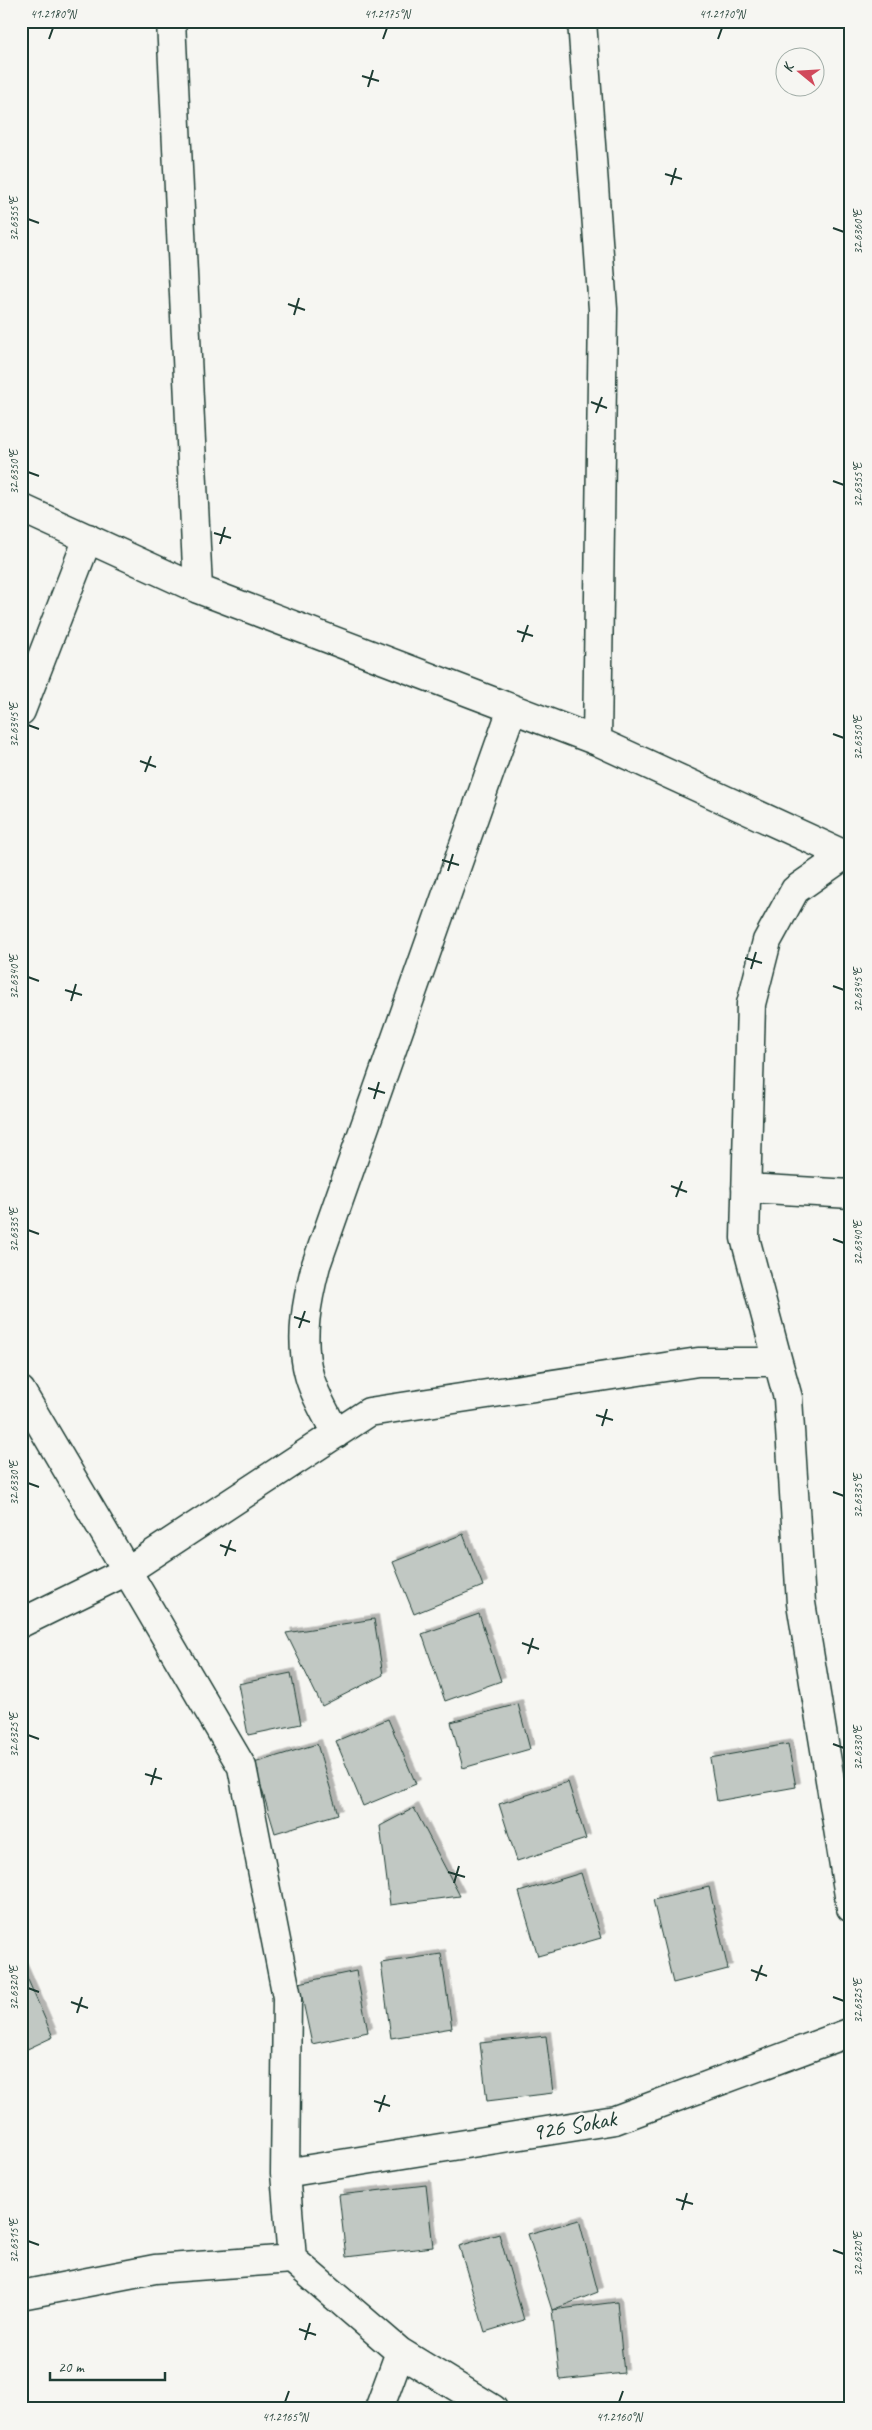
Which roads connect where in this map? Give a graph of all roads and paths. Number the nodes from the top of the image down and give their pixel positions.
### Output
1 (172, 21) edge
2 (582, 21) edge
3 (21, 508) edge
4 (88, 538) junction
5 (198, 589) junction
6 (512, 709) junction
7 (21, 711) edge
8 (597, 741) junction
9 (848, 854) edge
10 (746, 1188) junction
11 (851, 1194) edge
12 (778, 1362) junction
13 (21, 1391) edge
14 (336, 1434) junction
15 (127, 1571) junction
16 (21, 1623) edge
17 (851, 1908) edge
18 (851, 2032) edge
19 (285, 2173) junction
20 (292, 2259) junction
21 (21, 2295) edge
22 (400, 2352) junction
23 (379, 2409) edge
24 (492, 2409) edge

1 - 5 street
2 - 8 street
3 - 4 street
4 - 5 street
4 - 7 street
5 - 6 street
6 - 8 street
6 - 14 street
8 - 9 street
9 - 10 street
10 - 11 street
10 - 12 street
12 - 14 street
12 - 17 street
13 - 15 street
14 - 15 street
15 - 16 street
15 - 19 street
18 - 19 street, 926 Sokak
19 - 20 street
20 - 21 street
20 - 22 street
22 - 23 street
22 - 24 street

